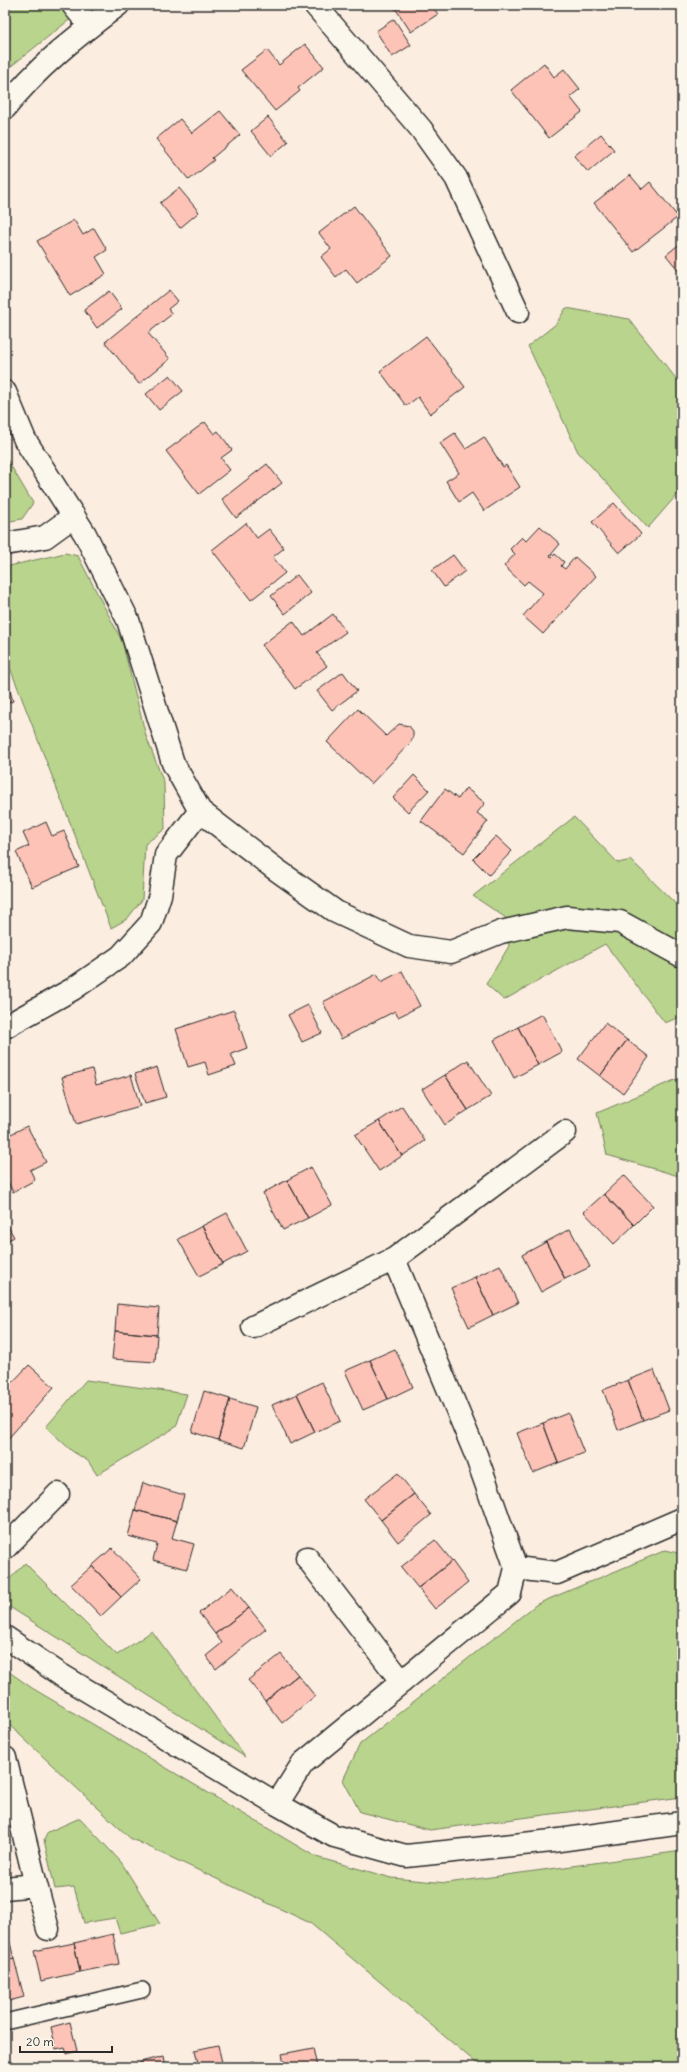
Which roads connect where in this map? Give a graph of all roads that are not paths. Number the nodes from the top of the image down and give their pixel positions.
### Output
1 (74, 5) edge
2 (118, 5) edge
3 (314, 5) edge
4 (90, 26) junction
5 (5, 108) edge
6 (518, 312) dead end
7 (5, 392) edge
8 (74, 516) junction
9 (5, 544) edge
10 (200, 811) junction
11 (682, 956) edge
12 (5, 1027) edge
13 (565, 1132) dead end
14 (394, 1259) junction
15 (253, 1327) dead end
16 (58, 1494) dead end
17 (682, 1519) edge
18 (5, 1548) edge
19 (307, 1558) dead end
20 (516, 1568) junction
21 (5, 1637) edge
22 (402, 1682) junction
23 (5, 1758) edge
24 (277, 1804) junction
25 (682, 1823) edge
26 (36, 1885) junction
27 (5, 1888) edge
28 (48, 1929) dead end
29 (142, 1990) dead end
30 (5, 2022) edge

1 - 4 street
2 - 4 street
3 - 6 street
4 - 5 street
7 - 8 street
8 - 9 street
8 - 10 street
10 - 11 street
10 - 12 street
13 - 14 street
14 - 15 street
14 - 20 street
16 - 18 street
17 - 20 street
19 - 22 street
20 - 22 street
21 - 24 street
22 - 24 street
23 - 26 street
24 - 25 street
26 - 27 street
26 - 28 street
29 - 30 lane

